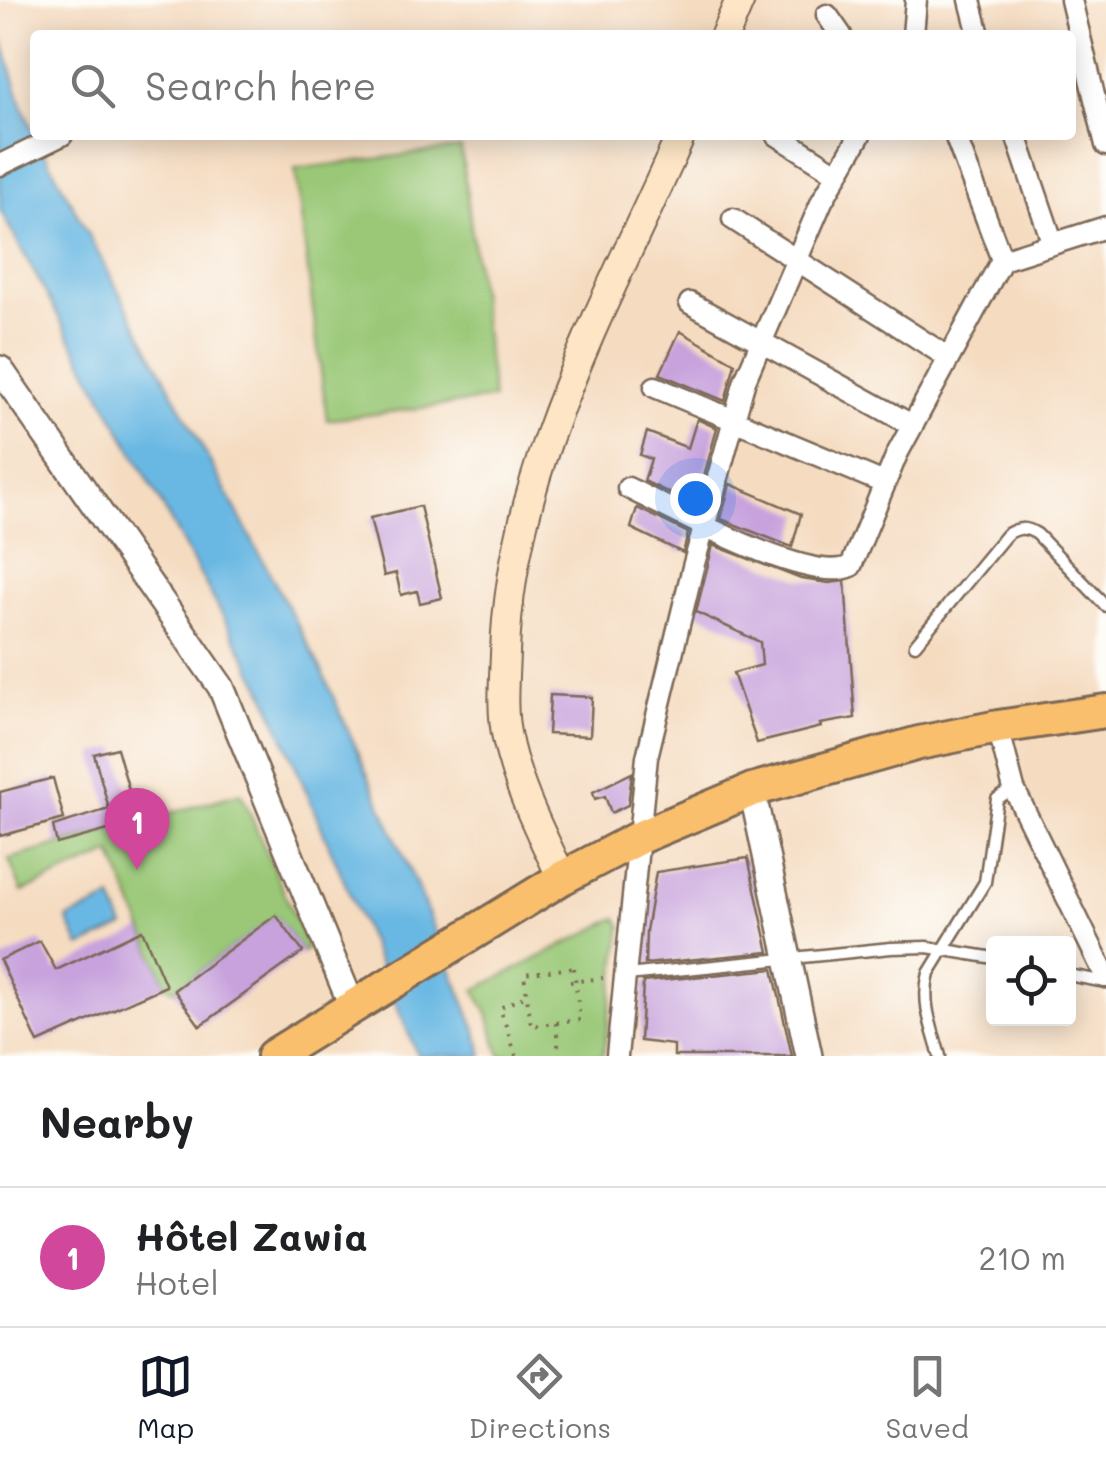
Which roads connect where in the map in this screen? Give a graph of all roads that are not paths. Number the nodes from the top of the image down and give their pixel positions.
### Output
1 (740, 0) edge
2 (916, 0) edge
3 (970, 0) edge
4 (1072, 0) edge
5 (828, 15) dead end
6 (727, 30) edge
7 (838, 30) edge
8 (914, 30) edge
9 (979, 30) edge
10 (51, 140) edge
11 (676, 140) edge
12 (785, 140) edge
13 (857, 140) edge
14 (957, 140) edge
15 (1018, 140) edge
16 (1106, 145) edge
17 (0, 164) edge
18 (838, 174) junction
19 (732, 219) dead end
20 (1106, 227) edge
21 (1052, 244) junction
22 (797, 259) junction
23 (1002, 260) junction
24 (690, 302) dead end
25 (761, 341) junction
26 (949, 358) junction
27 (0, 369) edge
28 (655, 387) dead end
29 (734, 421) junction
30 (912, 425) junction
31 (884, 482) junction
32 (628, 488) dead end
33 (704, 525) junction
34 (1106, 606) edge
35 (915, 646) dead end
36 (1102, 705) edge
37 (998, 727) junction
38 (1014, 789) junction
39 (752, 790) junction
40 (640, 837) junction
41 (562, 878) junction
42 (944, 950) junction
43 (788, 957) junction
44 (986, 957) edge
45 (627, 975) junction
46 (1076, 976) edge
47 (1106, 980) edge
48 (360, 1002) junction
49 (273, 1056) edge
50 (616, 1056) edge
51 (809, 1056) edge
52 (940, 1056) edge

1 - 6 main road
2 - 8 street
3 - 9 street
4 - 16 street
5 - 7 street
10 - 17 street
11 - 41 main road
12 - 18 street
13 - 18 street
14 - 23 street
15 - 21 street
18 - 22 street
19 - 22 street
20 - 21 street
21 - 23 street
22 - 25 street
22 - 26 street
23 - 26 street
24 - 25 street
25 - 29 street
25 - 30 street
26 - 30 street
27 - 48 street
28 - 29 street
29 - 31 street
29 - 33 street
30 - 31 street
31 - 33 street
32 - 33 street
33 - 40 street
34 - 35 lane
36 - 37 main road
37 - 38 street
37 - 39 main road
38 - 42 lane
38 - 47 street
39 - 40 main road
39 - 43 street
40 - 41 main road
40 - 45 street
41 - 48 main road
42 - 43 lane
42 - 44 lane
42 - 52 lane
43 - 45 lane
43 - 51 street
45 - 50 street
46 - 47 lane
48 - 49 main road

